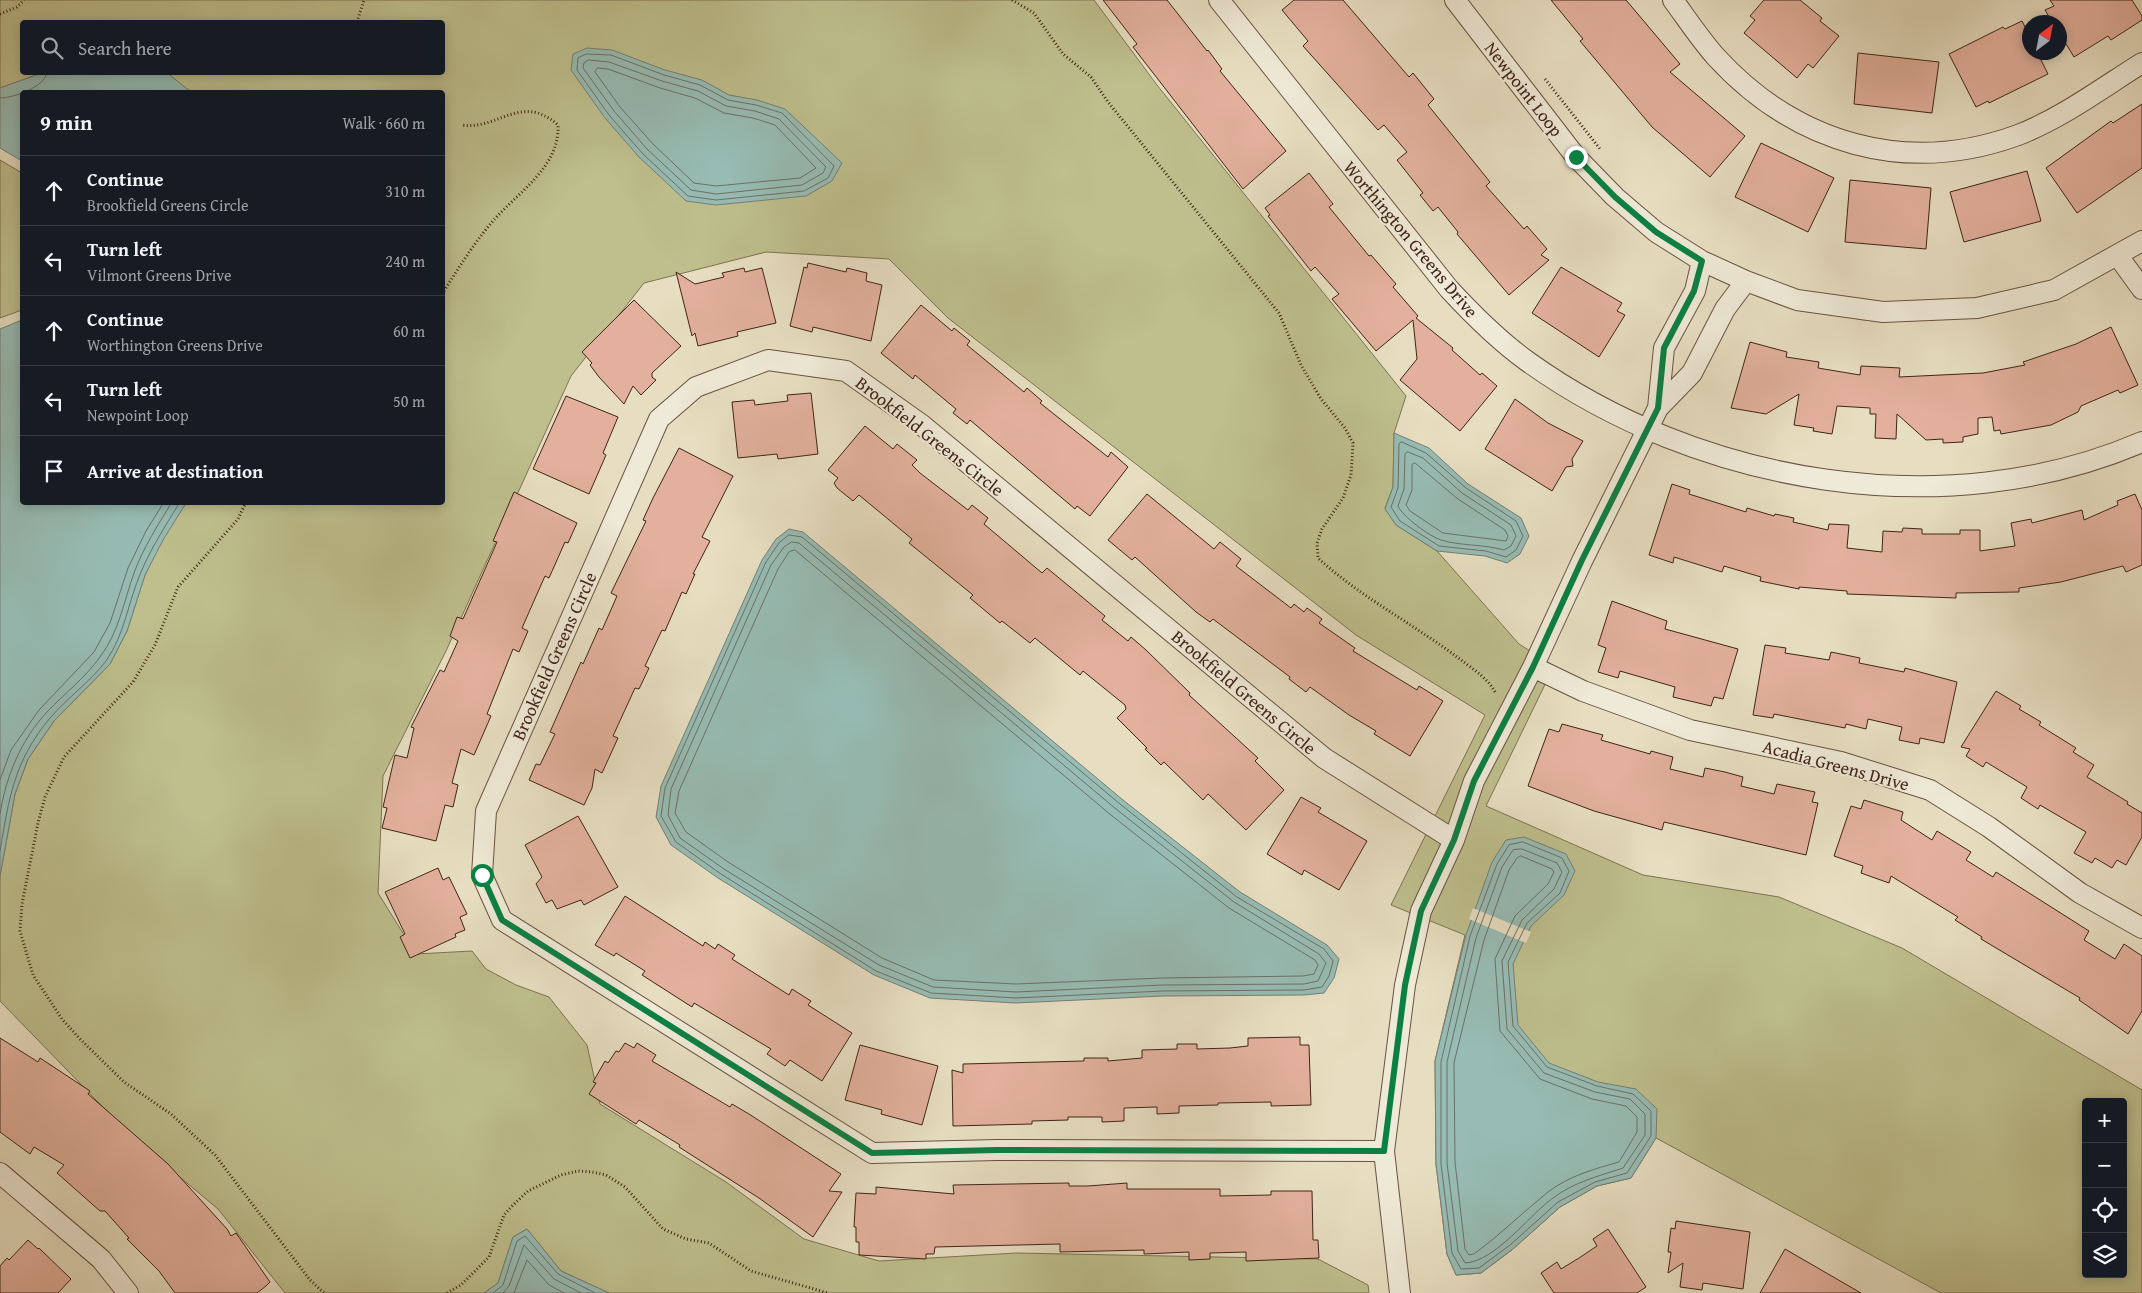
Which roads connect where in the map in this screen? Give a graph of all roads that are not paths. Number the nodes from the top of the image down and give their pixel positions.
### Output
1 (1219, 0) edge
2 (1455, 0) edge
3 (1673, 0) edge
4 (2142, 63) edge
5 (2142, 241) edge
6 (2118, 256) junction
7 (1702, 261) junction
8 (1746, 281) junction
9 (2142, 289) edge
10 (1658, 408) junction
11 (1648, 429) junction
12 (2142, 442) edge
13 (1533, 667) junction
14 (1454, 840) junction
15 (2142, 928) edge
16 (1384, 1151) junction
17 (0, 1173) edge
18 (128, 1293) edge
19 (1400, 1293) edge

1 - 11 street, Worthington Greens Drive
2 - 7 street, Newpoint Loop
3 - 4 street
5 - 6 street, Newpoint Loop
6 - 8 street, Newpoint Loop
6 - 9 street
7 - 8 street, Newpoint Loop
7 - 10 street
8 - 10 street
10 - 11 street
11 - 12 street, Worthington Greens Drive
11 - 13 street
13 - 14 street
13 - 15 street, Acadia Greens Drive
14 - 16 street
14 - 16 street, Brookfield Greens Circle
16 - 19 street
17 - 18 street

